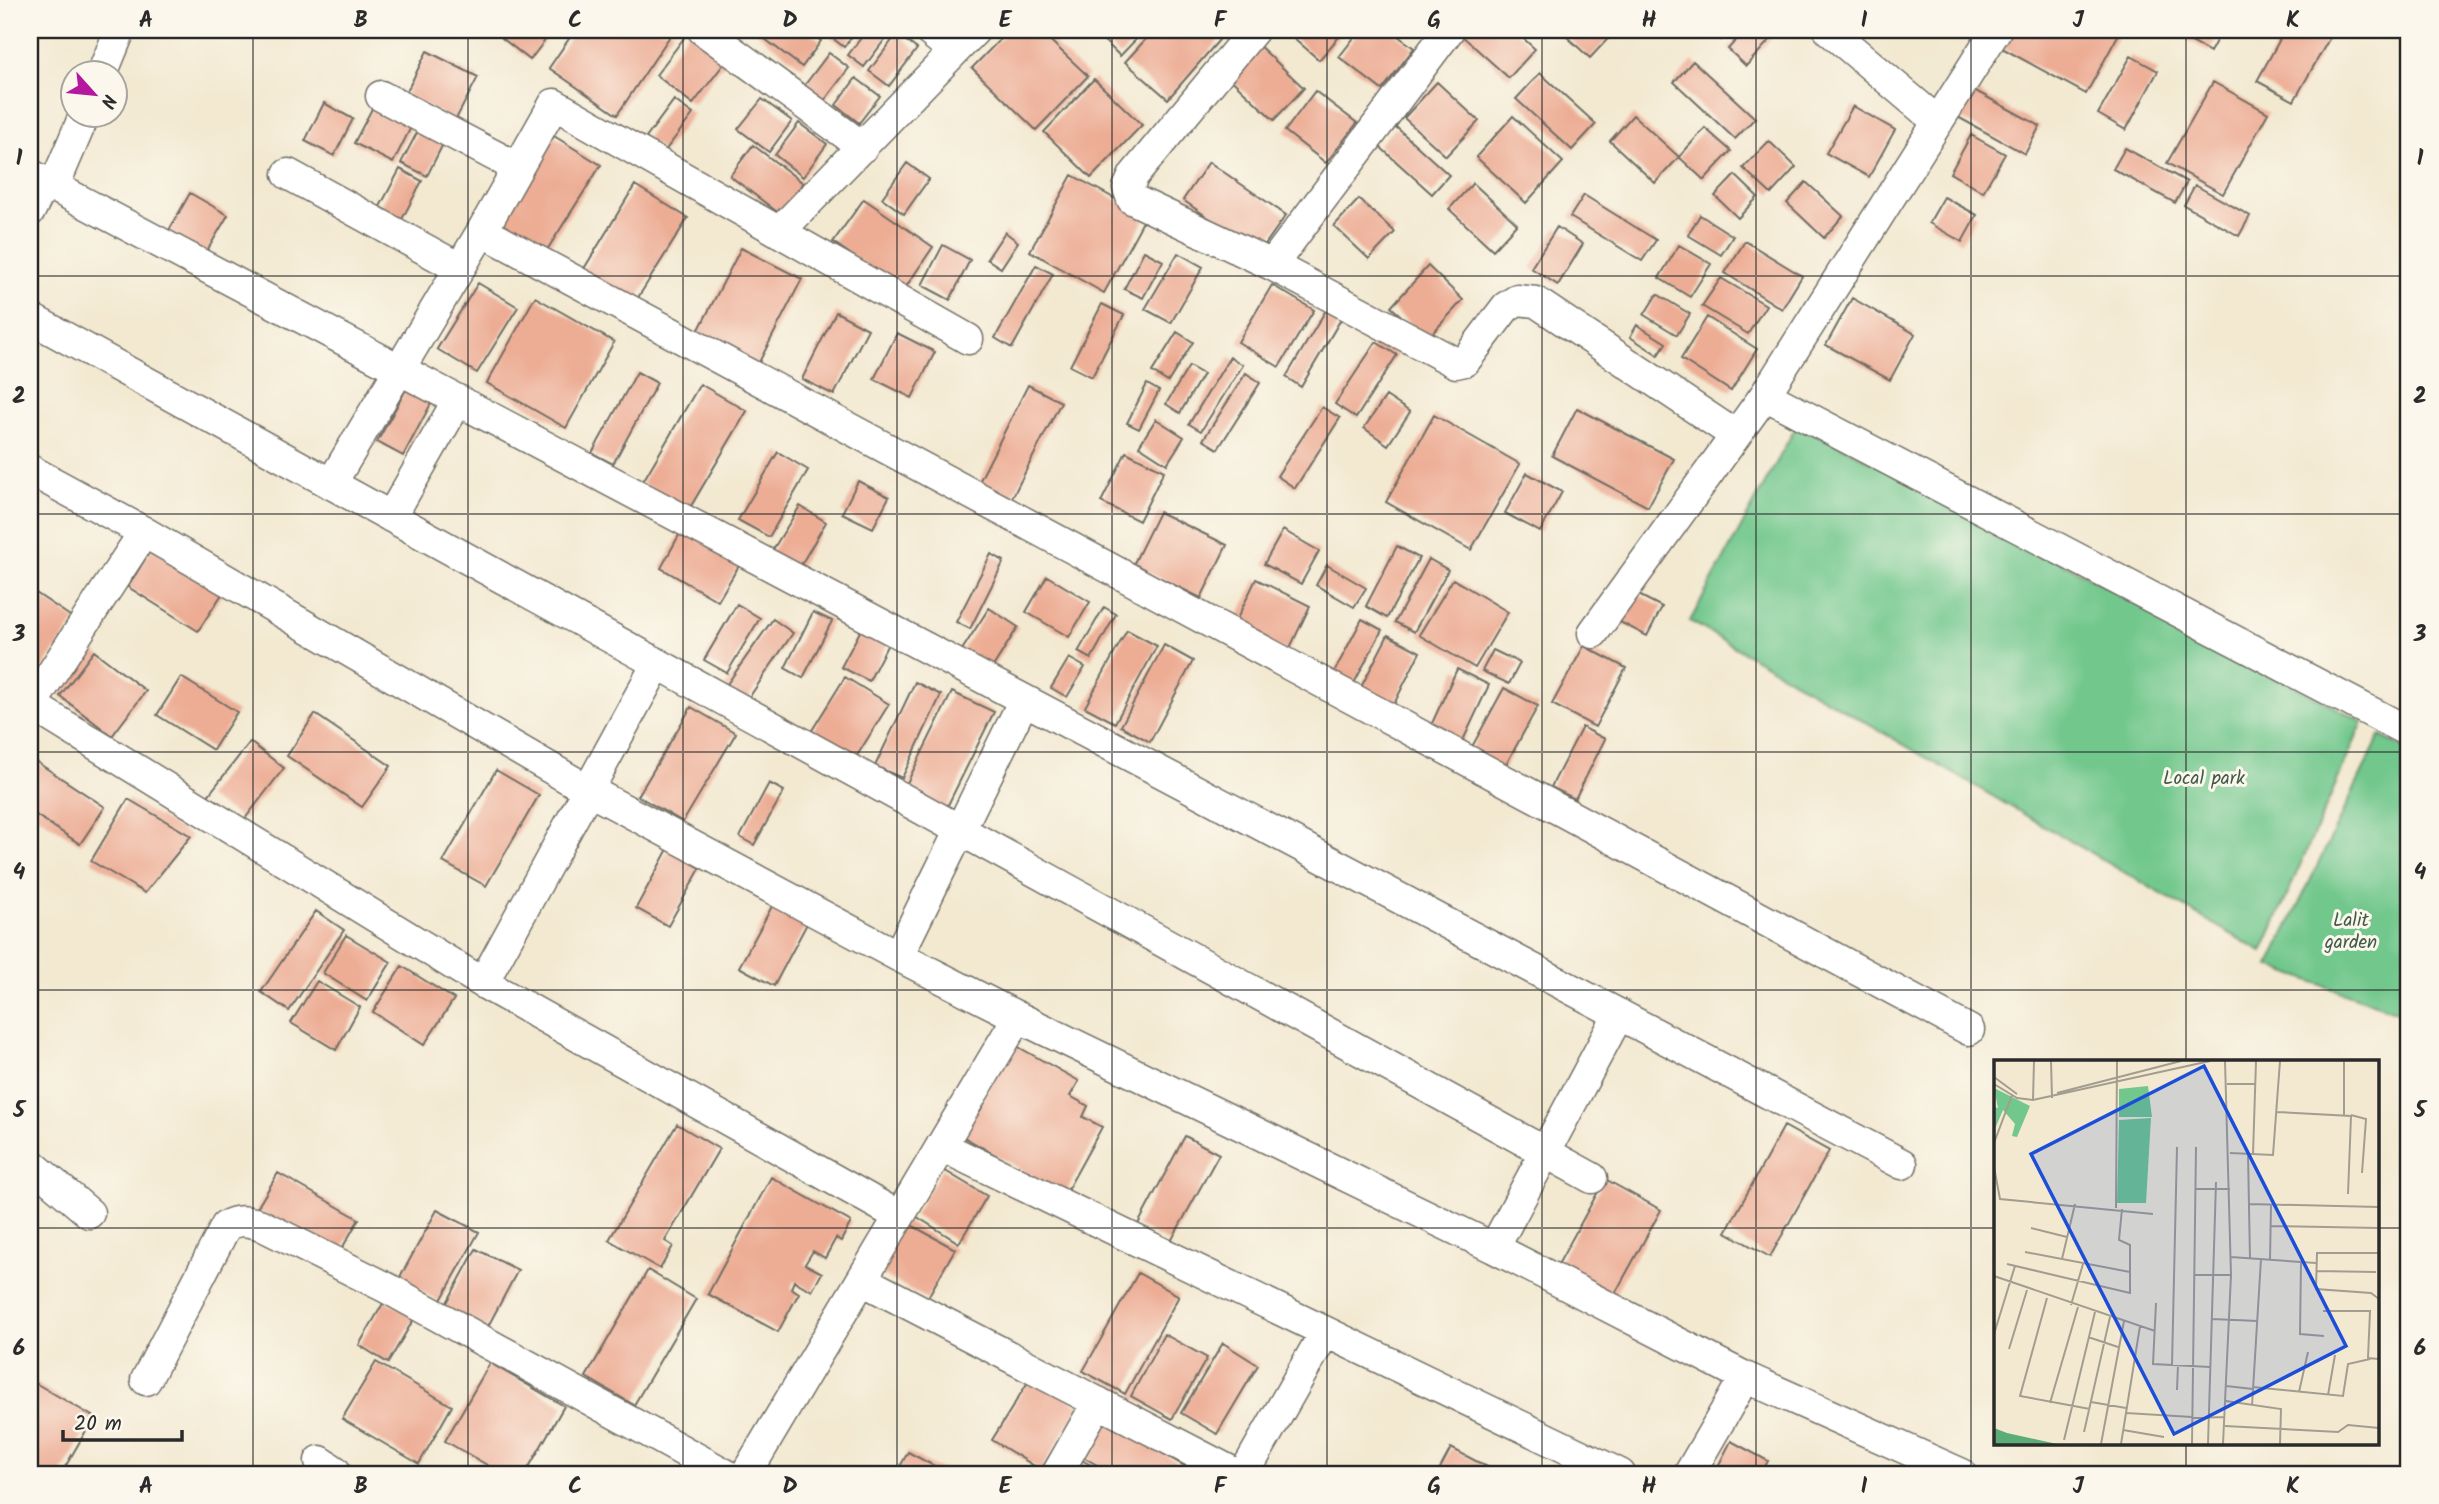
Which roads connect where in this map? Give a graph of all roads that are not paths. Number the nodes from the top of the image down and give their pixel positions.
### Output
1 (121, 30) edge
2 (703, 30) edge
3 (928, 30) edge
4 (975, 30) edge
5 (1254, 30) edge
6 (1449, 30) edge
7 (1829, 30) edge
8 (1996, 30) edge
9 (954, 51) junction
10 (108, 60) edge
11 (381, 96) dead end
12 (1938, 122) junction
13 (75, 130) edge
14 (863, 147) junction
15 (518, 168) junction
16 (288, 174) dead end
17 (43, 180) edge
18 (30, 211) edge
19 (482, 231) junction
20 (779, 232) junction
21 (1272, 265) junction
22 (459, 268) junction
23 (30, 318) edge
24 (968, 339) dead end
25 (400, 370) junction
26 (1765, 395) junction
27 (458, 400) junction
28 (1735, 435) junction
29 (33, 477) edge
30 (331, 484) junction
31 (391, 517) junction
32 (144, 532) junction
33 (1592, 633) dead end
34 (657, 664) junction
35 (1024, 700) junction
36 (33, 713) edge
37 (2409, 732) edge
38 (588, 790) junction
39 (959, 829) junction
40 (898, 956) junction
41 (483, 983) junction
42 (1619, 1014) junction
43 (1018, 1017) junction
44 (1969, 1030) dead end
45 (941, 1146) junction
46 (1545, 1152) junction
47 (30, 1163) edge
48 (1902, 1164) dead end
49 (1592, 1178) dead end
50 (89, 1213) dead end
51 (900, 1216) junction
52 (1493, 1248) junction
53 (862, 1280) junction
54 (1325, 1332) junction
55 (1745, 1377) junction
56 (146, 1380) dead end
57 (1098, 1402) junction
58 (726, 1474) edge
59 (747, 1474) edge
60 (1057, 1474) edge
61 (1237, 1474) edge
62 (1244, 1474) edge
63 (1620, 1474) edge
64 (1689, 1474) edge
65 (1962, 1474) edge

1 - 10 street
2 - 14 street
3 - 9 street
4 - 9 street
5 - 21 street
6 - 21 street
7 - 12 street
8 - 12 street
9 - 14 street
11 - 15 street
12 - 26 street
13 - 17 street
14 - 20 street
15 - 19 street
15 - 20 street
16 - 22 street
17 - 18 street
17 - 25 street
19 - 22 street
19 - 44 street
20 - 24 street
21 - 28 street
22 - 25 street
23 - 30 street
25 - 27 street
25 - 30 street
26 - 28 street
26 - 37 street
27 - 31 street
27 - 35 street
28 - 33 street
29 - 32 street
30 - 31 street
31 - 34 street
32 - 36 street
32 - 38 street
34 - 38 street
34 - 39 street
35 - 39 street
35 - 42 street
36 - 41 street
38 - 40 street
38 - 41 street
39 - 40 street
39 - 46 street
40 - 43 street
41 - 51 street
42 - 46 street
42 - 48 street
43 - 45 street
43 - 52 street
45 - 51 street
45 - 54 street
46 - 49 street
46 - 52 street
47 - 50 street
51 - 53 street
52 - 55 street
53 - 57 street
53 - 59 street
54 - 62 street
54 - 63 street
55 - 64 street
55 - 65 street
56 - 58 street
57 - 60 street
57 - 61 street

